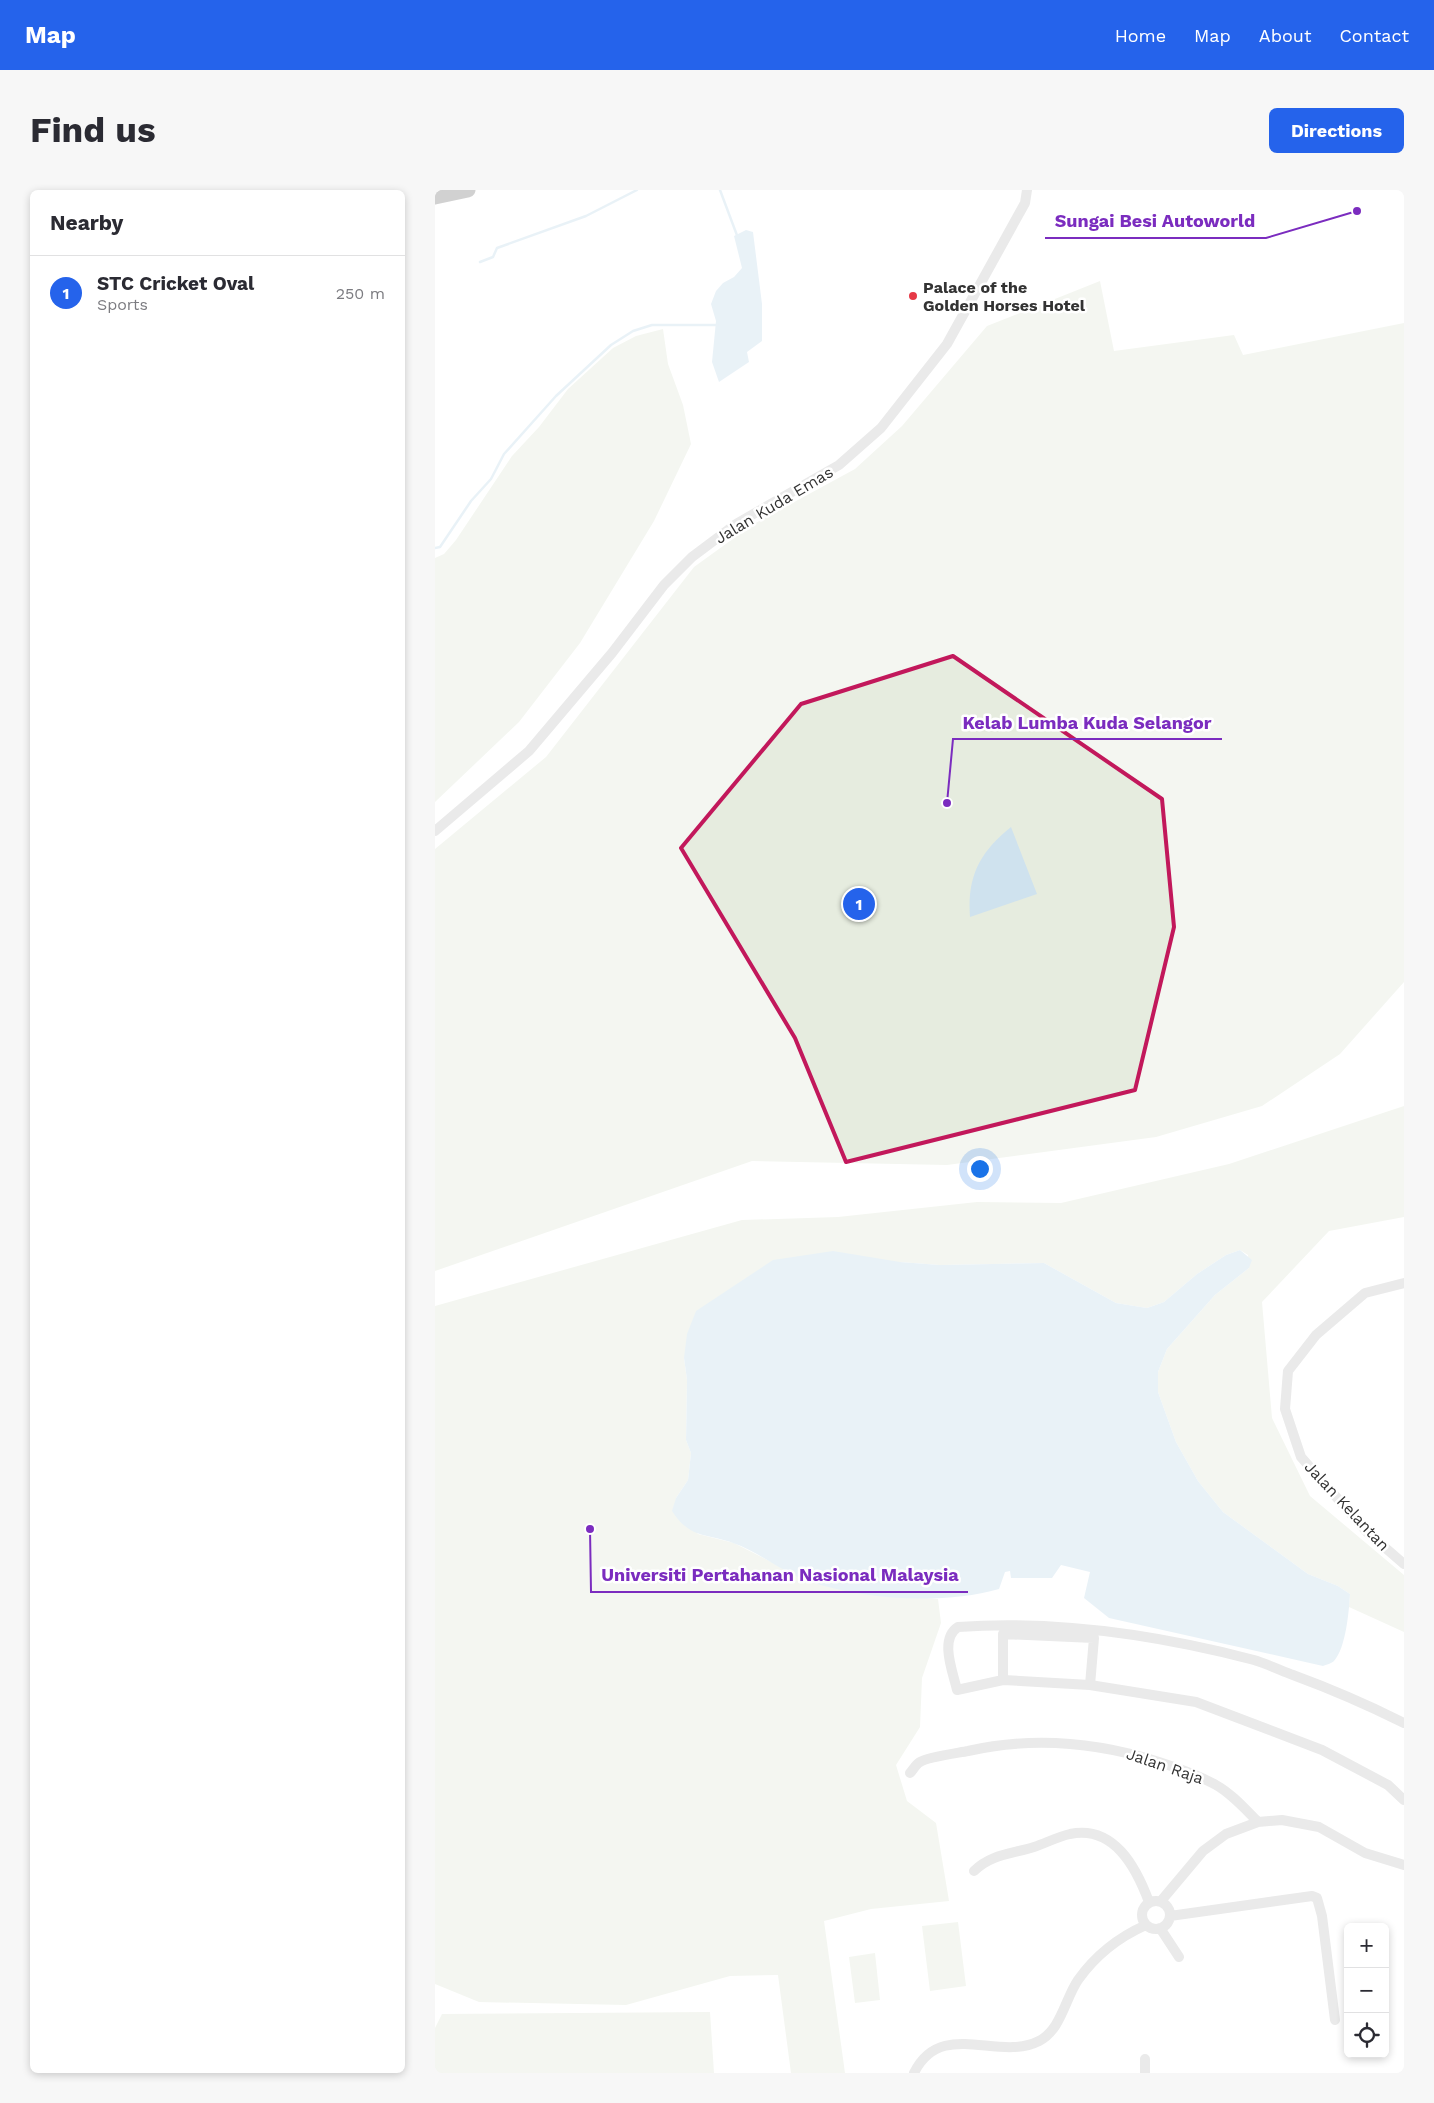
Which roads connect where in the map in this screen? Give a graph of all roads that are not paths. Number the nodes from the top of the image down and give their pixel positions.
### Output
1 (468, 190) edge
2 (1027, 190) edge
3 (435, 197) edge
4 (435, 831) edge
5 (1404, 1282) edge
6 (1404, 1564) edge
7 (1003, 1680) junction
8 (1090, 1685) junction
9 (1404, 1723) edge
10 (910, 1774) dead end
11 (1404, 1799) edge
12 (1258, 1822) junction
13 (1404, 1865) edge
14 (974, 1871) dead end
15 (1161, 1901) junction
16 (1149, 1902) junction
17 (1170, 1916) junction
18 (1146, 1925) junction
19 (1160, 1928) junction
20 (1179, 1957) dead end
21 (1335, 2020) dead end
22 (1145, 2059) dead end
23 (914, 2073) edge
24 (1145, 2073) edge

1 - 3 highway
2 - 4 street, Jalan Kuda Emas
5 - 6 street, Jalan Kelantan
7 - 8 street
7 - 8 street
7 - 9 street
8 - 11 street
10 - 12 street, Jalan Raja
12 - 13 street
12 - 15 street
14 - 16 street
15 - 16 street
15 - 17 street
16 - 18 street
17 - 19 street
17 - 21 street
18 - 19 street
18 - 23 street
19 - 20 street
22 - 24 street

